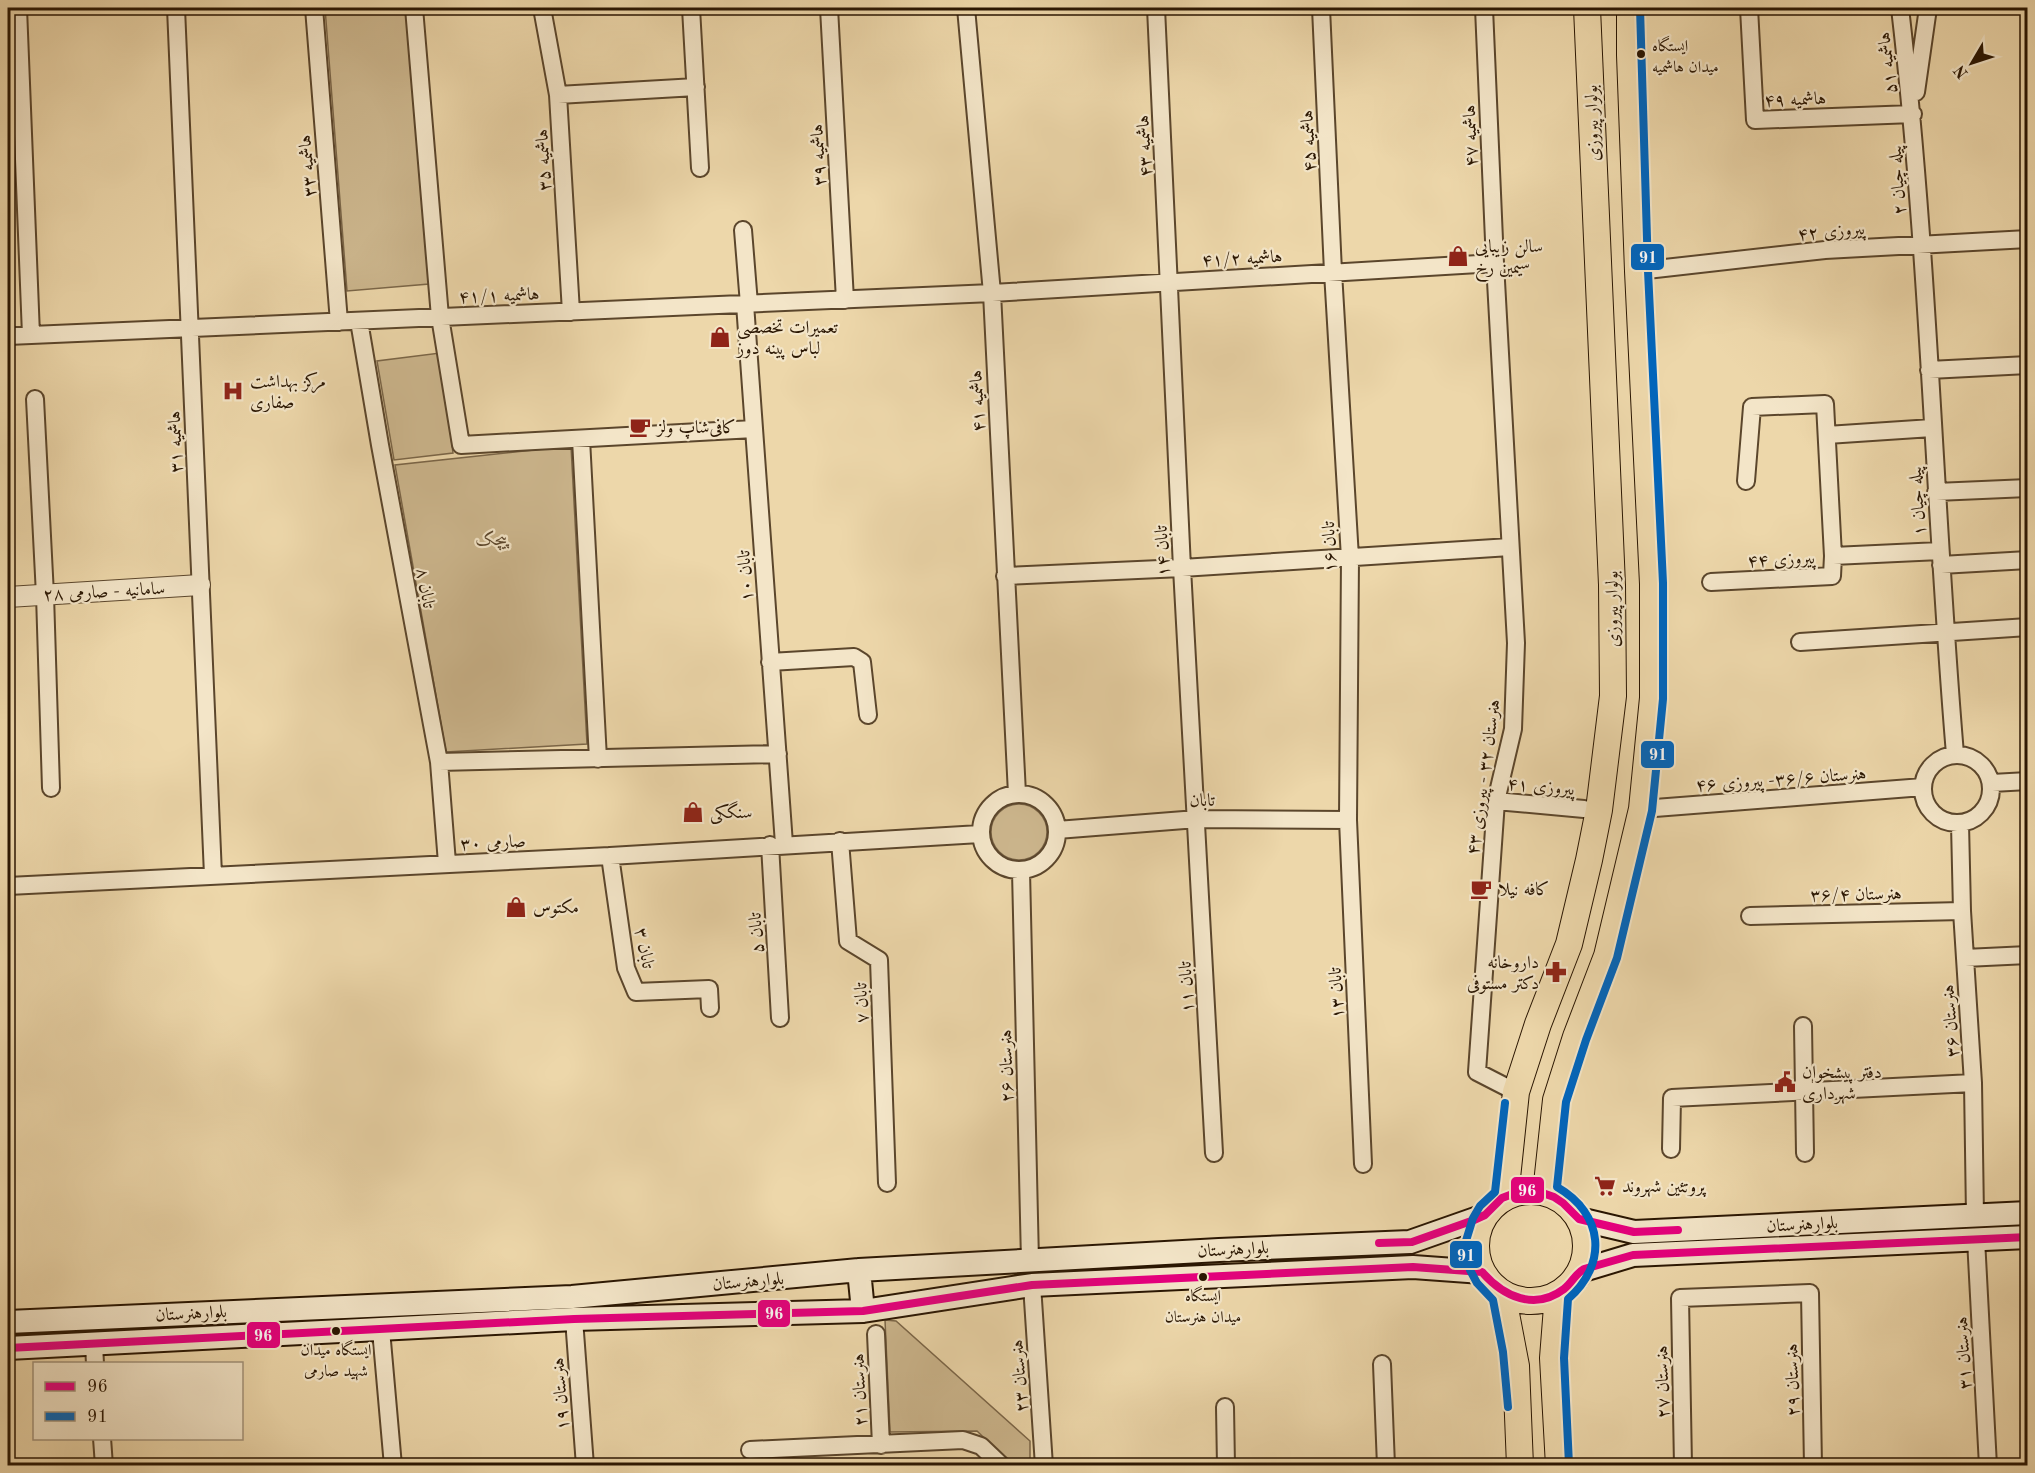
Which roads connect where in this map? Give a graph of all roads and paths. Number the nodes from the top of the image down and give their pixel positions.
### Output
1 (18, 8) edge
2 (176, 8) edge
3 (314, 8) edge
4 (414, 8) edge
5 (542, 8) edge
6 (692, 8) edge
7 (829, 8) edge
8 (966, 8) edge
9 (1156, 8) edge
10 (1322, 8) edge
11 (1484, 8) edge
12 (1587, 8) edge
13 (1630, 8) edge
14 (1749, 8) edge
15 (1900, 8) edge
16 (1928, 8) edge
17 (696, 87) junction
18 (558, 95) junction
19 (1912, 114) junction
20 (700, 168) dead end
21 (743, 230) dead end
22 (2028, 239) edge
23 (1921, 244) junction
24 (1495, 263) junction
25 (1638, 271) junction
26 (1333, 272) junction
27 (1170, 282) junction
28 (992, 293) junction
29 (845, 300) junction
30 (747, 304) junction
31 (571, 312) junction
32 (440, 317) junction
33 (359, 321) junction
34 (339, 322) junction
35 (189, 328) junction
36 (31, 335) junction
37 (8, 336) edge
38 (2028, 365) edge
39 (1929, 370) junction
40 (35, 399) dead end
41 (1932, 428) junction
42 (754, 429) junction
43 (1827, 435) junction
44 (580, 438) junction
45 (1746, 481) dead end
46 (2028, 488) edge
47 (1936, 492) junction
48 (1510, 547) junction
49 (1833, 556) junction
50 (1350, 558) junction
51 (1940, 558) junction
52 (2028, 560) edge
53 (1182, 568) junction
54 (1005, 576) junction
55 (1711, 582) dead end
56 (200, 585) junction
57 (45, 595) junction
58 (8, 597) edge
59 (2028, 627) edge
60 (1945, 631) junction
61 (1800, 642) dead end
62 (770, 662) junction
63 (868, 715) dead end
64 (777, 754) junction
65 (1955, 754) junction
66 (598, 759) junction
67 (439, 762) junction
68 (2028, 781) edge
69 (1992, 783) junction
70 (1923, 787) junction
71 (51, 788) dead end
72 (1017, 794) junction
73 (1496, 801) junction
74 (1584, 809) dead end
75 (1642, 809) junction
76 (1197, 819) junction
77 (1348, 820) junction
78 (1960, 824) junction
79 (1058, 830) junction
80 (980, 834) junction
81 (840, 841) junction
82 (777, 845) junction
83 (610, 856) junction
84 (447, 863) junction
85 (1021, 871) junction
86 (213, 875) junction
87 (8, 886) edge
88 (1962, 911) junction
89 (1750, 916) dead end
90 (2028, 955) edge
91 (1965, 958) junction
92 (710, 1008) dead end
93 (780, 1018) dead end
94 (1803, 1026) dead end
95 (1973, 1083) junction
96 (1516, 1092) junction
97 (1804, 1092) junction
98 (1671, 1149) dead end
99 (1214, 1153) dead end
100 (1805, 1154) dead end
101 (1364, 1164) dead end
102 (887, 1183) dead end
103 (1546, 1192) junction
104 (1505, 1197) junction
105 (2028, 1213) edge
106 (1484, 1216) junction
107 (1975, 1216) junction
108 (1579, 1219) junction
109 (2028, 1237) edge
110 (1976, 1239) junction
111 (1030, 1261) junction
112 (859, 1270) junction
113 (1580, 1271) junction
114 (1482, 1272) junction
115 (1032, 1285) junction
116 (1502, 1293) junction
117 (1558, 1294) junction
118 (1680, 1298) joint
119 (863, 1311) junction
120 (574, 1319) junction
121 (8, 1322) edge
122 (381, 1330) junction
123 (876, 1334) dead end
124 (8, 1348) edge
125 (94, 1354) edge
126 (1382, 1364) dead end
127 (1225, 1407) dead end
128 (102, 1440) edge
129 (881, 1445) junction
130 (750, 1450) dead end
131 (104, 1466) edge
132 (393, 1466) edge
133 (585, 1466) edge
134 (1002, 1466) edge
135 (1044, 1466) edge
136 (1226, 1466) edge
137 (1386, 1466) edge
138 (1520, 1466) edge
139 (1559, 1466) edge
140 (1683, 1466) edge
141 (1814, 1466) edge
142 (1988, 1466) edge

1 - 36 street
2 - 35 street, هاشمیه ۳۱
3 - 34 street, هاشمیه ۳۳
4 - 32 street
5 - 18 street, هاشمیه ۳۵
6 - 17 street
7 - 29 street, هاشمیه ۳۹
8 - 28 street, هاشمیه ۴۱
9 - 27 street, هاشمیه ۴۳
10 - 26 street, هاشمیه ۴۵
11 - 24 street, هاشمیه ۴۷
12 - 96 main road, بولوار پیروزی
13 - 25 main road
14 - 19 street, هاشمیه ۴۹
15 - 19 street, هاشمیه ۵۱
16 - 19 street
17 - 18 street
17 - 20 street
18 - 31 street, هاشمیه ۳۵
19 - 23 street, پیله چیان ۲
21 - 30 street, تابان ۱۰
22 - 23 street, پیروزی ۴۲
23 - 25 street, پیروزی ۴۲
23 - 39 street, پیله چیان ۱
24 - 26 street, هاشمیه ۴۱/۲
24 - 48 street, هنرستان ۳۲ - پیروزی ۴۳
25 - 75 main road
26 - 27 street, هاشمیه ۴۱/۲
26 - 50 street, تابان ۱۶
27 - 28 street, هاشمیه ۴۱/۲
27 - 53 street, تابان ۱۴
28 - 29 street, هاشمیه ۴۱/۱
28 - 54 street, هاشمیه ۴۱
29 - 30 street, هاشمیه ۴۱/۱
30 - 31 street, هاشمیه ۴۱/۱
30 - 42 street, تابان ۱۰
31 - 32 street, هاشمیه ۴۱/۱
32 - 33 street, هاشمیه ۴۱/۱
32 - 44 street
33 - 34 street, هاشمیه ۴۱/۱
33 - 67 street, تابان ۸
34 - 35 street, هاشمیه ۴۱/۱
35 - 36 street, هاشمیه ۴۱/۱
35 - 56 street, هاشمیه ۳۱
36 - 37 street, هاشمیه ۴۱/۱
38 - 39 street
39 - 41 street, پیله چیان ۱
40 - 57 street
41 - 43 street
41 - 47 street, پیله چیان ۱
42 - 44 street
42 - 62 street, تابان ۱۰
43 - 45 street
43 - 49 street
44 - 66 street
46 - 47 street
47 - 51 street, پیله چیان ۱
48 - 50 street
48 - 73 street, هنرستان ۳۲ - پیروزی ۴۳
49 - 51 street
49 - 55 street, پیروزی ۴۴
50 - 53 street
50 - 77 street, تابان ۱۶
51 - 52 street
51 - 60 street, پیله چیان ۱
53 - 54 street
53 - 76 street, تابان ۱۴
54 - 72 street, هاشمیه ۴۱
56 - 57 street, سامانیه - صارمی ۲۸
56 - 86 street, هاشمیه ۳۱
57 - 58 street, سامانیه - صارمی ۲۸
57 - 71 street
59 - 60 street
60 - 61 street
60 - 65 street, پیله چیان ۱
62 - 63 street
62 - 64 street, تابان ۱۰
64 - 66 street
64 - 82 street, تابان ۱۰
65 - 69 street
65 - 70 street
66 - 67 street
67 - 84 street, تابان ۸
68 - 69 street
69 - 78 street
70 - 75 street, هنرستان ۳۶/۶- پیروزی ۴۶
70 - 78 street
72 - 79 street
72 - 80 street
73 - 74 street, پیروزی ۴۱
73 - 96 street, هنرستان ۳۲ - پیروزی ۴۳
75 - 103 main road
76 - 77 street, تابان
76 - 79 street, تابان
76 - 99 street, تابان ۱۱
77 - 101 street, تابان ۱۳
78 - 88 street, هنرستان ۳۶
79 - 85 street
80 - 81 street, صارمی ۳۰
80 - 85 street
81 - 82 street, صارمی ۳۰
81 - 102 street, تابان ۷
82 - 83 street, صارمی ۳۰
82 - 93 street, تابان ۵
83 - 84 street, صارمی ۳۰
83 - 92 street, تابان ۳
84 - 86 street, صارمی ۳۰
85 - 111 street, هنرستان ۲۶
86 - 87 street, صارمی ۳۰
88 - 89 street, هنرستان ۳۶/۴
88 - 91 street, هنرستان ۳۶
90 - 91 street
91 - 95 street, هنرستان ۳۶
94 - 97 street
95 - 97 street
95 - 107 street, هنرستان ۳۶
96 - 104 main road, بولوار پیروزی
97 - 98 street
97 - 100 street
103 - 104 main road
103 - 108 main road
104 - 106 main road
105 - 107 main road, بلوارهنرستان
106 - 111 main road, بلوارهنرستان
106 - 114 main road
107 - 108 main road, بلوارهنرستان
108 - 113 main road
109 - 110 main road, بلوارهنرستان
110 - 113 main road, بلوارهنرستان
110 - 142 street, هنرستان ۳۱
111 - 112 main road, بلوارهنرستان
112 - 119 main road
112 - 121 main road, بلوارهنرستان
113 - 117 main road
114 - 115 main road, بلوارهنرستان
114 - 116 main road
115 - 119 main road, بلوارهنرستان
115 - 135 street, هنرستان ۲۳
116 - 117 main road
116 - 138 main road
117 - 139 main road
118 - 140 street, هنرستان ۲۷
118 - 141 street, هنرستان ۲۹
119 - 120 main road, بلوارهنرستان
120 - 122 main road, بلوارهنرستان
120 - 133 street, هنرستان ۱۹
122 - 125 main road, بلوارهنرستان
122 - 132 street
123 - 129 street, هنرستان ۲۱
124 - 125 main road, بلوارهنرستان
126 - 137 street
127 - 136 street
128 - 131 street
129 - 130 street
129 - 134 street

